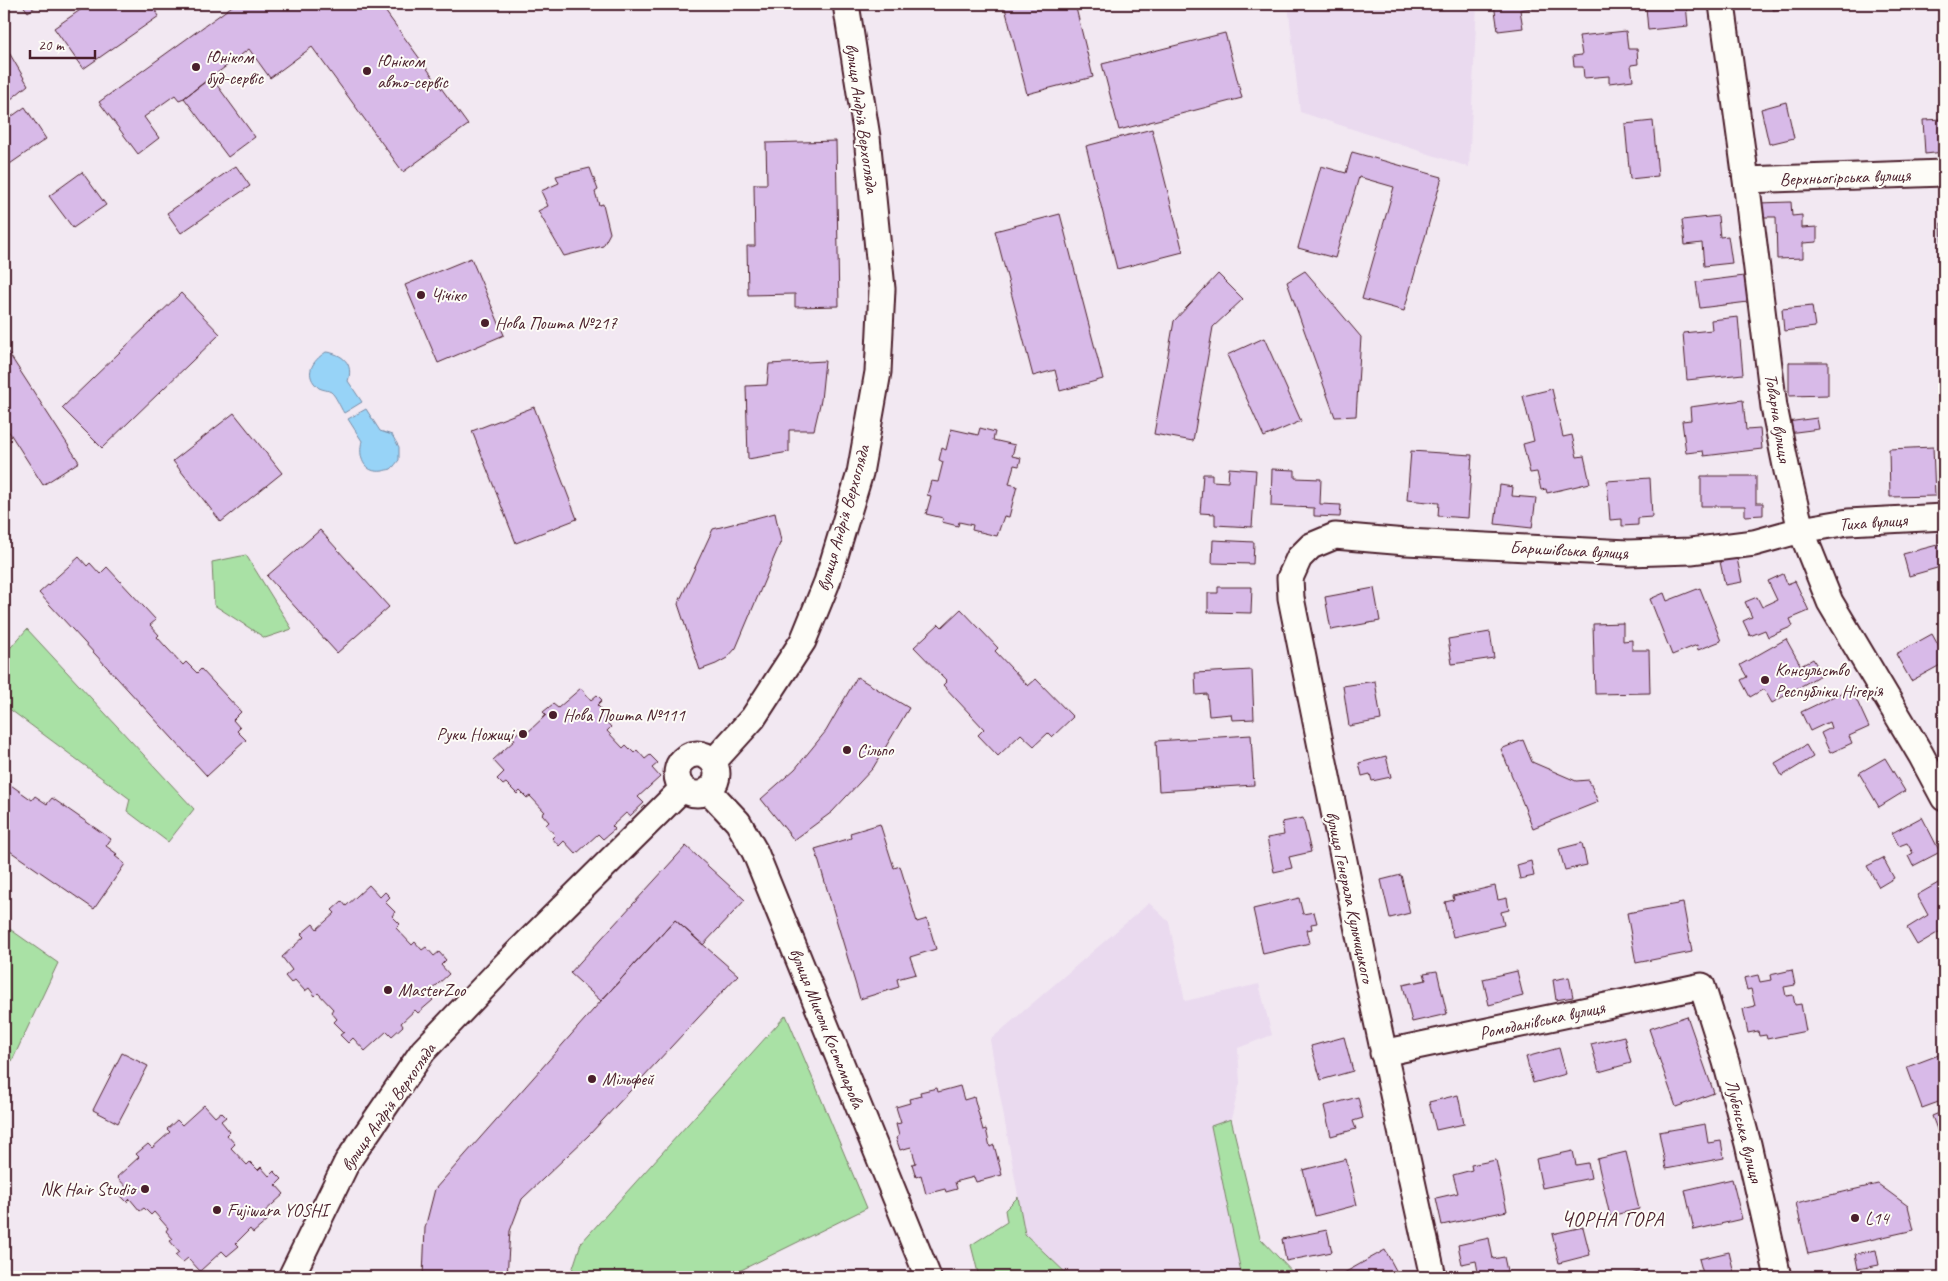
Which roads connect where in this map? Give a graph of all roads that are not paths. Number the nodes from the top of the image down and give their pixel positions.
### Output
1 (846, 4) edge
2 (1722, 4) edge
3 (1944, 173) edge
4 (1746, 180) junction
5 (1944, 517) edge
6 (1802, 530) junction
7 (1335, 536) joint
8 (714, 762) junction
9 (683, 788) junction
10 (708, 790) junction
11 (1944, 798) edge
12 (1702, 986) joint
13 (1383, 1053) junction
14 (291, 1277) edge
15 (928, 1277) edge
16 (1433, 1277) edge
17 (1778, 1277) edge

1 - 8 street, вулиця Андрія Верхогляда
2 - 4 street, Товарна вулиця
3 - 4 street, Верхньогірська вулиця
4 - 6 street, Товарна вулиця
5 - 6 street, Тиха вулиця
6 - 7 street, Баришівська вулиця
6 - 11 street, Товарна вулиця
7 - 13 street, вулиця Генерала Кульчицького
8 - 9 street
8 - 10 street
9 - 10 street
9 - 14 street, вулиця Андрія Верхогляда
10 - 15 street, вулиця Миколи Костомарова
12 - 13 street, Ромоданівська вулиця
12 - 17 street, Лубенська вулиця
13 - 16 street, вулиця Генерала Кульчицького

